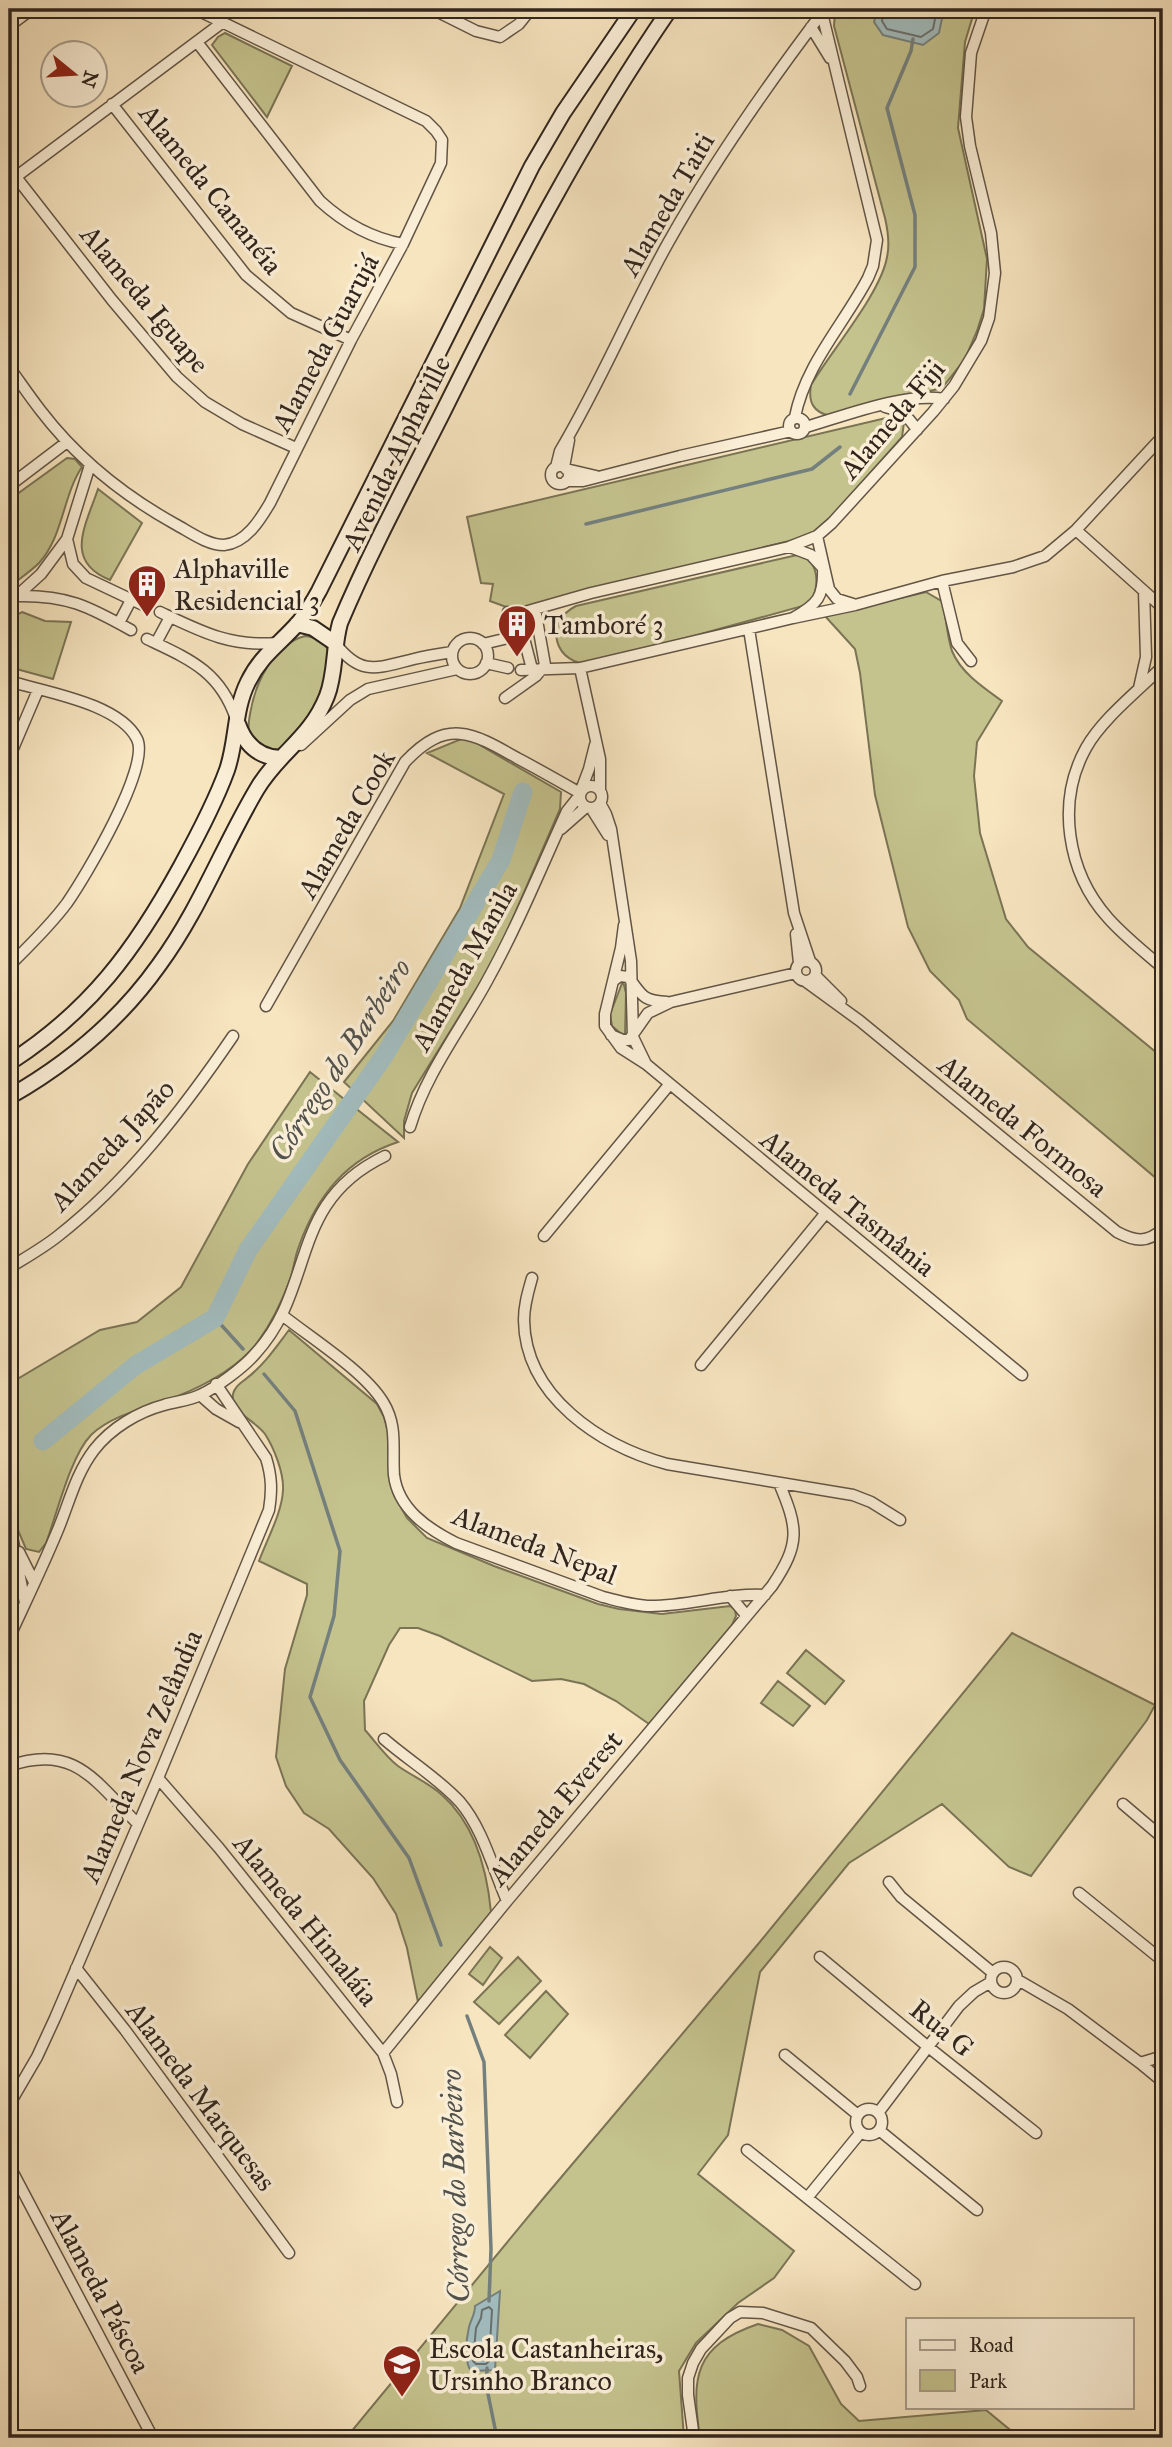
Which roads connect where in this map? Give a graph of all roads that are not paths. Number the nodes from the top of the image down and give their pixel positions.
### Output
1 (32, 9) edge
2 (195, 9) edge
3 (432, 9) edge
4 (531, 9) edge
5 (634, 9) edge
6 (670, 9) edge
7 (986, 9) edge
8 (823, 11) edge
9 (223, 22) junction
10 (9, 26) edge
11 (811, 27) junction
12 (197, 42) junction
13 (833, 61) junction
14 (112, 104) junction
15 (12, 179) edge
16 (403, 244) junction
17 (351, 340) junction
18 (9, 368) edge
19 (944, 399) junction
20 (881, 406) junction
21 (795, 417) junction
22 (806, 428) junction
23 (917, 430) junction
24 (791, 431) junction
25 (1163, 436) edge
26 (67, 442) junction
27 (296, 448) junction
28 (90, 465) junction
29 (562, 468) junction
30 (596, 477) junction
31 (566, 481) junction
32 (9, 486) edge
33 (1076, 530) junction
34 (817, 537) junction
35 (67, 539) junction
36 (789, 547) junction
37 (823, 568) junction
38 (942, 581) junction
39 (1144, 591) junction
40 (13, 600) edge
41 (131, 600) junction
42 (855, 605) junction
43 (143, 606) dead end
44 (1163, 608) edge
45 (535, 609) junction
46 (508, 612) dead end
47 (793, 618) junction
48 (119, 623) junction
49 (297, 624) junction
50 (749, 629) junction
51 (131, 630) dead end
52 (503, 639) dead end
53 (276, 643) junction
54 (335, 643) junction
55 (483, 644) junction
56 (452, 652) junction
57 (1146, 657) junction
58 (971, 661) dead end
59 (486, 663) junction
60 (1163, 663) edge
61 (508, 668) dead end
62 (545, 668) junction
63 (580, 668) junction
64 (457, 669) junction
65 (9, 681) edge
66 (38, 690) junction
67 (1137, 692) junction
68 (505, 698) dead end
69 (236, 719) junction
70 (595, 741) junction
71 (9, 758) edge
72 (280, 758) junction
73 (600, 790) junction
74 (580, 793) junction
75 (592, 806) junction
76 (561, 829) junction
77 (624, 925) junction
78 (9, 966) edge
79 (802, 966) junction
80 (1163, 968) edge
81 (815, 975) junction
82 (613, 981) junction
83 (805, 981) junction
84 (632, 982) junction
85 (671, 1002) junction
86 (266, 1006) dead end
87 (860, 1021) junction
88 (610, 1035) junction
89 (233, 1036) dead end
90 (633, 1037) junction
91 (9, 1063) edge
92 (646, 1064) junction
93 (669, 1085) junction
94 (9, 1097) edge
95 (410, 1127) dead end
96 (385, 1156) dead end
97 (825, 1214) junction
98 (1163, 1228) edge
99 (544, 1236) dead end
100 (9, 1268) edge
101 (532, 1278) dead end
102 (282, 1315) junction
103 (701, 1365) dead end
104 (1022, 1375) dead end
105 (216, 1384) junction
106 (200, 1395) junction
107 (240, 1422) junction
108 (779, 1483) junction
109 (900, 1520) dead end
110 (9, 1521) edge
111 (13, 1539) junction
112 (34, 1582) junction
113 (765, 1595) junction
114 (730, 1596) junction
115 (25, 1604) junction
116 (746, 1615) junction
117 (9, 1638) edge
118 (384, 1739) dead end
119 (9, 1766) edge
120 (158, 1778) junction
121 (1123, 1804) dead end
122 (137, 1823) junction
123 (1163, 1838) edge
124 (889, 1882) dead end
125 (1079, 1893) dead end
126 (507, 1901) junction
127 (820, 1957) dead end
128 (1163, 1961) edge
129 (76, 1968) junction
130 (992, 1978) junction
131 (1018, 1980) junction
132 (927, 2046) junction
133 (383, 2053) junction
134 (785, 2055) dead end
135 (1163, 2056) edge
136 (1140, 2063) junction
137 (1163, 2082) edge
138 (397, 2102) dead end
139 (9, 2105) edge
140 (878, 2113) junction
141 (858, 2115) junction
142 (878, 2130) junction
143 (861, 2132) junction
144 (1036, 2133) dead end
145 (747, 2150) dead end
146 (9, 2165) edge
147 (807, 2198) junction
148 (977, 2210) dead end
149 (289, 2253) dead end
150 (915, 2284) dead end
151 (860, 2386) dead end
152 (153, 2438) edge
153 (694, 2438) edge

1 - 10 street
2 - 9 street, Alameda Guarujá
3 - 4 street
5 - 49 main road, Avenida Alphaville
6 - 54 main road, Avenida Alphaville
7 - 19 street, Alameda Fiji
8 - 11 street, Alameda Taiti
8 - 13 street
9 - 12 street
9 - 16 street, Alameda Guarujá
11 - 13 street
11 - 29 street, Alameda Taiti
12 - 14 street
12 - 16 street
13 - 21 street
14 - 15 street
14 - 17 street, Alameda Cananéia
15 - 27 street, Alameda Iguape
16 - 17 street, Alameda Guarujá
17 - 27 street, Alameda Guarujá
18 - 26 street, Alameda Guarujá
19 - 20 street
19 - 23 street, Alameda Fiji
20 - 22 street
20 - 23 street
21 - 22 street
21 - 24 street
22 - 24 street
23 - 34 street, Alameda Fiji
24 - 30 street
25 - 33 street
26 - 28 street, Alameda Guarujá
26 - 32 street
27 - 28 street, Alameda Guarujá
28 - 35 street
29 - 30 street
29 - 31 street
29 - 31 street
30 - 31 street
33 - 38 street
33 - 39 street
34 - 36 street, Alameda Fiji
34 - 37 street
35 - 40 street
35 - 41 street
36 - 37 street
36 - 45 street, Alameda Fiji
37 - 42 street
37 - 47 street
38 - 42 street
38 - 58 street
39 - 44 street
39 - 57 street
40 - 48 street
41 - 43 street
41 - 48 street
42 - 47 street
45 - 46 street, Alameda Fiji
45 - 62 street
45 - 62 street
47 - 50 street
48 - 51 street
49 - 53 main road, Avenida Alphaville
49 - 54 main road
50 - 63 street
50 - 79 street
52 - 55 street
53 - 69 main road, Avenida Alphaville
53 - 69 street
54 - 56 street
54 - 72 main road, Avenida Alphaville
55 - 56 street
55 - 59 street
56 - 64 street
57 - 60 street
57 - 67 street
59 - 61 street
59 - 64 street
60 - 67 street
62 - 63 street
62 - 68 street
63 - 70 street
64 - 72 street
65 - 66 street
66 - 71 street
66 - 78 street
67 - 80 street
69 - 72 main road
69 - 91 main road, Avenida Alphaville
70 - 73 street
70 - 74 street
72 - 94 main road, Avenida Alphaville
73 - 74 street
73 - 75 street
74 - 75 street
74 - 76 street, Alameda Manila
74 - 86 street, Alameda Cook
75 - 76 street, Alameda Manila
75 - 77 street, Alameda Tasmânia
76 - 95 street, Alameda Manila
77 - 82 street, Alameda Tasmânia
77 - 84 street, Alameda Tasmânia
79 - 81 street, Alameda Formosa
79 - 83 street, Alameda Formosa
79 - 85 street
81 - 83 street
81 - 87 street, Alameda Formosa
82 - 84 street
82 - 88 street, Alameda Tasmânia
83 - 87 street, Alameda Formosa
84 - 85 street
84 - 90 street, Alameda Tasmânia
85 - 90 street
87 - 98 street, Alameda Formosa
88 - 90 street
88 - 92 street, Alameda Tasmânia
89 - 100 street, Alameda Japão
90 - 92 street, Alameda Tasmânia
92 - 93 street, Alameda Tasmânia
93 - 97 street, Alameda Tasmânia
93 - 99 street
96 - 102 street
97 - 103 street
97 - 104 street, Alameda Tasmânia
101 - 108 street
102 - 105 street
102 - 114 street, Alameda Nepal
105 - 106 street
105 - 107 street, Alameda Nova Zelândia
106 - 107 street, Alameda Nova Zelândia
106 - 112 street
107 - 120 street, Alameda Nova Zelândia
108 - 109 street
108 - 113 street, Alameda Everest
110 - 111 street
111 - 112 street
111 - 115 street
112 - 115 street
113 - 114 street, Alameda Nepal
113 - 116 street, Alameda Everest
114 - 116 street
115 - 117 street
116 - 126 street, Alameda Everest
118 - 126 street
119 - 122 street
120 - 122 street, Alameda Nova Zelândia
120 - 133 street, Alameda Himaláia
121 - 123 street
122 - 129 street, Alameda Nova Zelândia
124 - 130 street
125 - 128 street
126 - 133 street, Alameda Everest
127 - 132 street, Rua G
129 - 139 street, Alameda Nova Zelândia
129 - 149 street, Alameda Marquesas
130 - 131 street
130 - 131 street
130 - 132 street
131 - 136 street
132 - 140 street
132 - 144 street, Rua G
133 - 138 street, Alameda Himaláia
134 - 141 street
135 - 136 street
136 - 137 street
140 - 141 street
140 - 142 street
141 - 143 street
142 - 143 street
142 - 148 street
143 - 147 street
145 - 147 street
146 - 152 street, Alameda Páscoa
147 - 150 street
151 - 153 street

